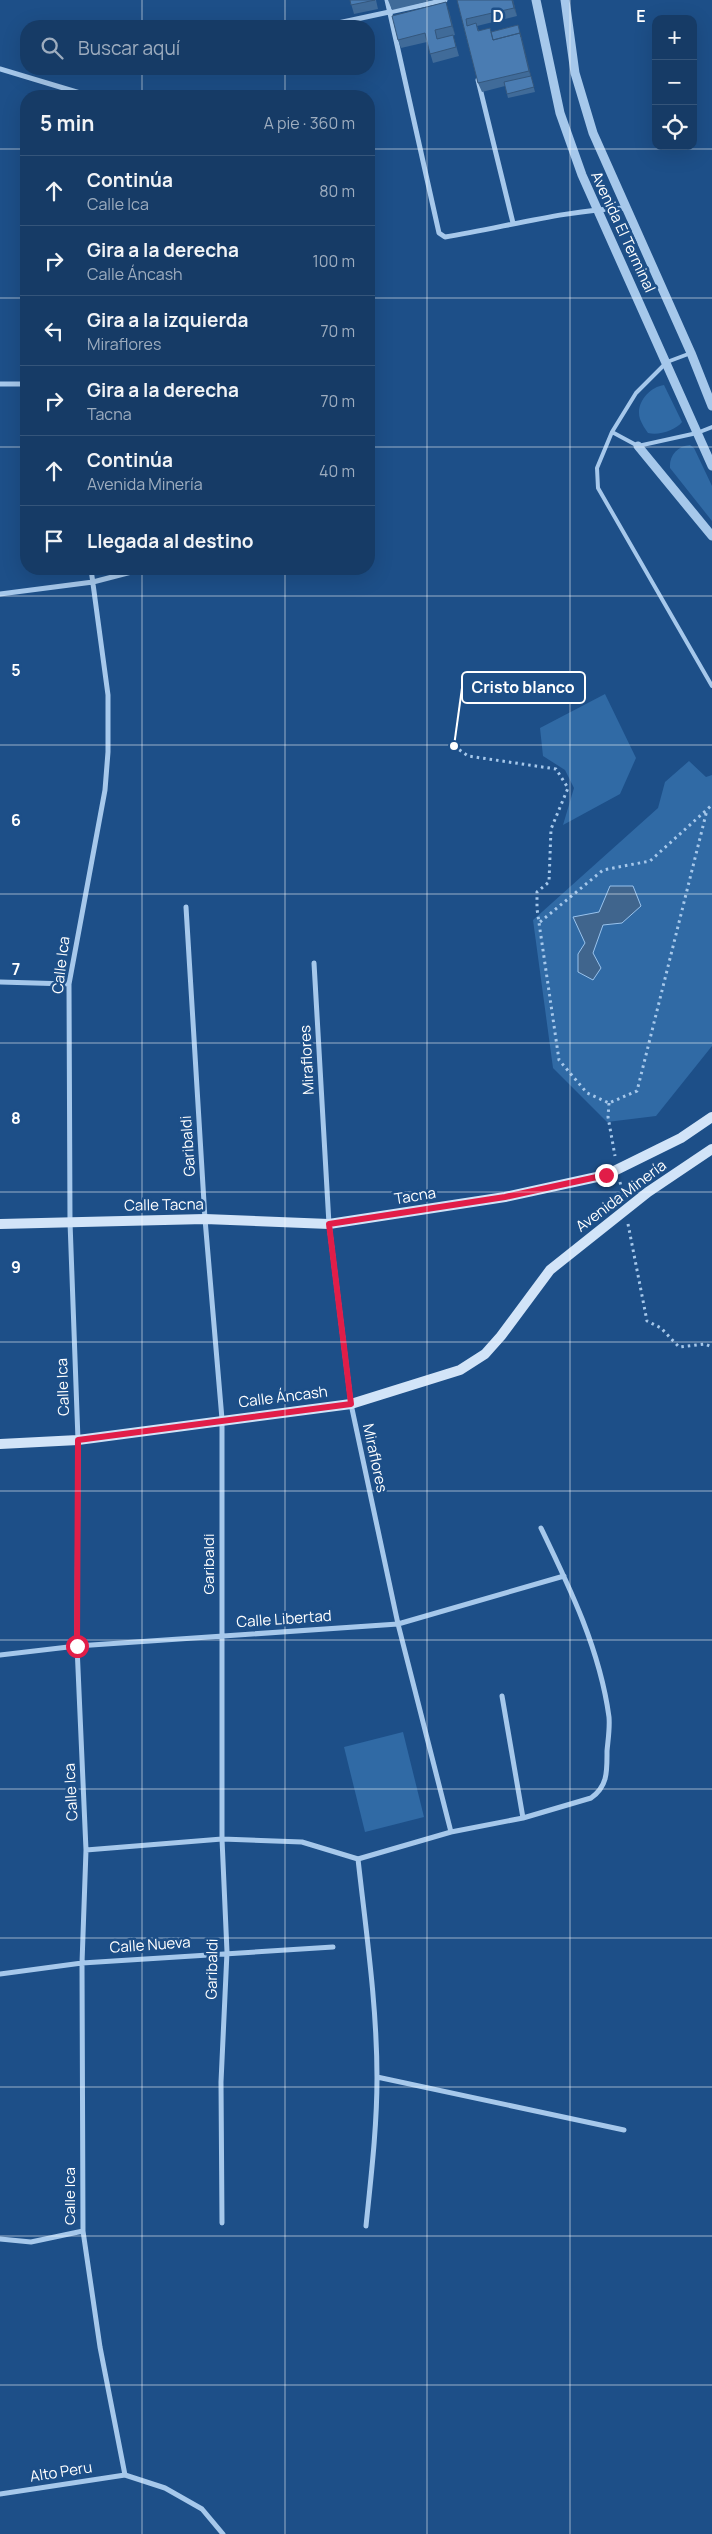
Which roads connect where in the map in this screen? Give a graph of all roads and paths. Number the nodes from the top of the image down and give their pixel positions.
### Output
1 (387, 0) edge
2 (445, 0) edge
3 (536, 0) edge
4 (565, 0) edge
5 (389, 12) junction
6 (352, 20) edge
7 (0, 69) edge
8 (20, 75) edge
9 (20, 75) edge
10 (477, 75) edge
11 (70, 90) edge
12 (626, 208) junction
13 (599, 209) junction
14 (513, 222) junction
15 (691, 353) junction
16 (667, 362) junction
17 (0, 384) edge
18 (20, 384) edge
19 (712, 406) edge
20 (712, 427) edge
21 (612, 432) junction
22 (697, 433) junction
23 (638, 446) junction
24 (712, 466) edge
25 (712, 536) edge
26 (92, 575) edge
27 (120, 575) edge
28 (93, 582) junction
29 (0, 594) edge
30 (712, 686) edge
31 (454, 746) dead end
32 (712, 805) edge
33 (707, 810) junction
34 (186, 907) dead end
35 (539, 922) junction
36 (314, 963) dead end
37 (0, 982) edge
38 (69, 984) junction
39 (608, 1103) junction
40 (712, 1117) edge
41 (608, 1118) dead end
42 (712, 1149) edge
43 (505, 1197) joint
44 (205, 1219) junction
45 (70, 1222) junction
46 (0, 1224) edge
47 (329, 1224) junction
48 (550, 1270) joint
49 (647, 1321) dead end
50 (712, 1347) edge
51 (351, 1404) junction
52 (222, 1419) junction
53 (78, 1440) junction
54 (0, 1444) edge
55 (540, 1528) dead end
56 (564, 1576) junction
57 (398, 1624) junction
58 (222, 1636) junction
59 (77, 1646) junction
60 (0, 1654) edge
61 (502, 1696) dead end
62 (523, 1818) junction
63 (450, 1832) junction
64 (222, 1839) junction
65 (86, 1850) junction
66 (358, 1858) junction
67 (333, 1947) dead end
68 (227, 1952) junction
69 (82, 1963) junction
70 (0, 1974) edge
71 (377, 2077) junction
72 (624, 2130) dead end
73 (222, 2223) dead end
74 (366, 2226) dead end
75 (83, 2231) junction
76 (0, 2239) edge
77 (125, 2475) junction
78 (0, 2494) edge
79 (223, 2534) edge

1 - 5 street
2 - 5 street
3 - 13 street, Avenida El Terminal
4 - 12 street, Avenida El Terminal
5 - 6 street
5 - 14 street
7 - 8 street
9 - 11 street
10 - 14 street
12 - 13 street
12 - 15 street, Avenida El Terminal
13 - 14 street
13 - 16 street, Avenida El Terminal
15 - 16 lane
15 - 19 street, Avenida El Terminal
16 - 21 lane
16 - 22 street, Avenida El Terminal
17 - 18 street
20 - 22 lane
21 - 23 lane
21 - 30 lane
22 - 23 lane
22 - 24 street, Avenida El Terminal
23 - 25 street
26 - 28 street, Calle Ica
27 - 28 street
28 - 29 street
28 - 38 street, Calle Ica
31 - 35 path
32 - 33 path
33 - 35 path
33 - 39 path
34 - 44 street, Garibaldi
35 - 39 path
36 - 47 street, Miraflores
37 - 38 street
38 - 45 street, Calle Ica
39 - 41 path
40 - 43 main road, Avenida Minería
42 - 48 main road, Avenida Minería
43 - 47 main road, Tacna
44 - 45 main road, Calle Tacna
44 - 47 main road, Calle Tacna
44 - 52 street, Garibaldi
45 - 46 main road, Calle Tacna
45 - 53 street, Calle Ica
47 - 51 street, Miraflores
48 - 51 main road, Calle Áncash
49 - 50 path
51 - 52 main road, Calle Áncash
51 - 57 street, Miraflores
52 - 53 main road, Calle Áncash
52 - 58 street, Garibaldi
53 - 54 main road, Calle Áncash
53 - 59 street, Calle Ica
55 - 56 street
56 - 57 street, Calle Libertad
56 - 62 street
57 - 58 street, Calle Libertad
57 - 63 street, Miraflores
58 - 59 street, Calle Libertad
58 - 64 street, Garibaldi
59 - 60 street, Calle Libertad
59 - 65 street, Calle Ica
61 - 62 street
62 - 63 street
63 - 66 street
64 - 65 street
64 - 66 street
64 - 68 street, Garibaldi
65 - 69 street, Calle Ica
66 - 71 street
67 - 68 street, Calle Nueva
68 - 69 street, Calle Nueva
68 - 73 street, Garibaldi
69 - 70 street, Calle Nueva
69 - 75 street, Calle Ica
71 - 72 street
71 - 74 street
75 - 76 street
75 - 77 street, Calle Ica
77 - 78 street, Alto Peru
77 - 79 street

